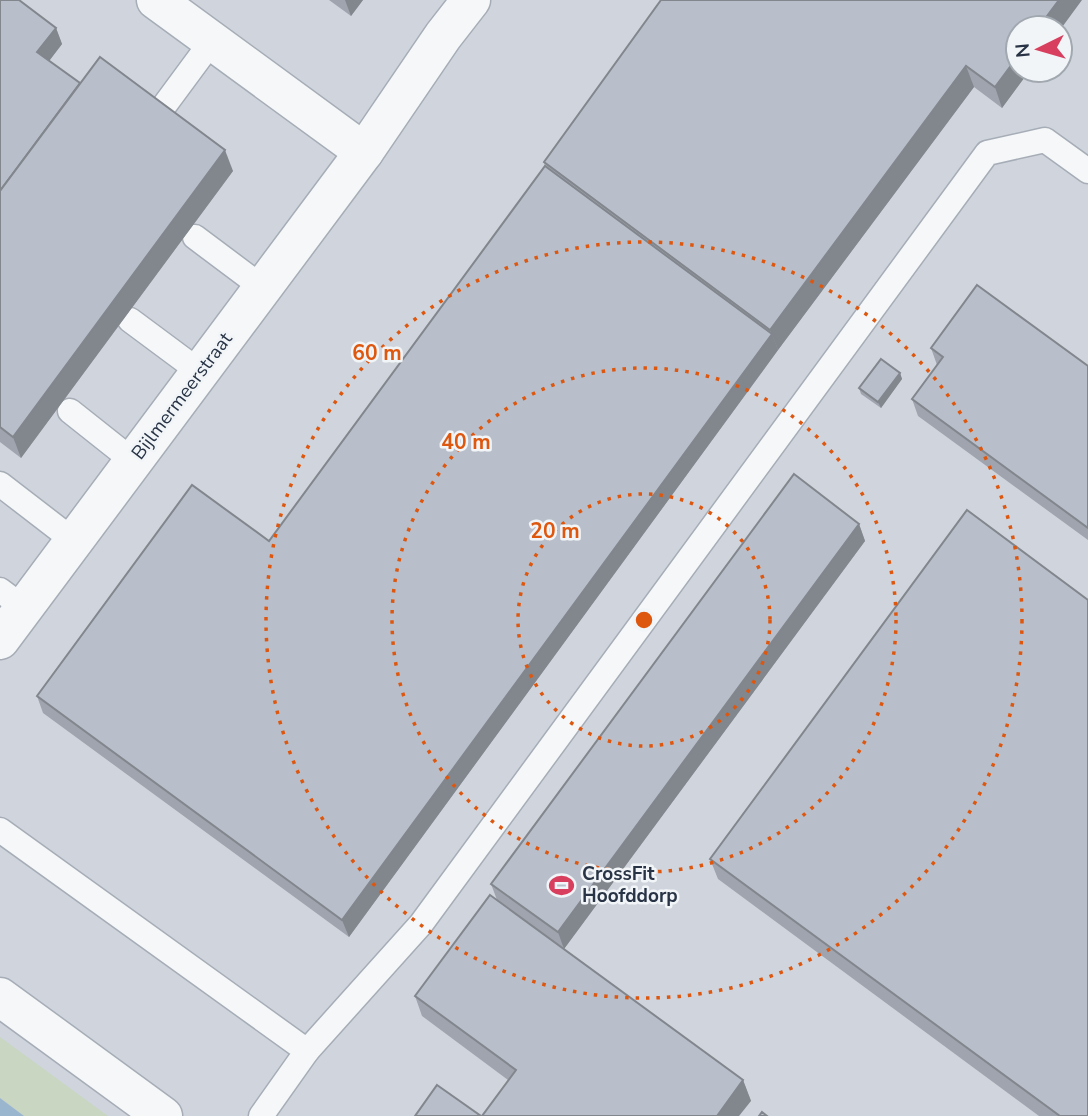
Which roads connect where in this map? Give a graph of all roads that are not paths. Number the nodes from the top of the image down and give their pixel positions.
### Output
1 (156, 0) edge
2 (471, 0) edge
3 (212, 41) junction
4 (162, 110) edge
5 (363, 152) junction
6 (1088, 171) edge
7 (195, 237) dead end
8 (263, 288) junction
9 (130, 320) dead end
10 (200, 372) junction
11 (70, 411) dead end
12 (133, 461) junction
13 (0, 484) edge
14 (74, 541) junction
15 (12, 599) edge
16 (0, 640) edge
17 (0, 830) edge
18 (0, 997) edge
19 (307, 1051) junction
20 (163, 1116) edge
21 (261, 1116) edge

1 - 3 street
2 - 5 street, Bijlmermeerstraat
3 - 4 lane
3 - 5 street
5 - 8 street, Bijlmermeerstraat
6 - 19 lane
7 - 8 lane
8 - 10 street, Bijlmermeerstraat
9 - 10 lane
10 - 12 street, Bijlmermeerstraat
11 - 12 lane
12 - 14 street, Bijlmermeerstraat
13 - 14 lane
14 - 15 street, Bijlmermeerstraat
15 - 16 street, Bijlmermeerstraat
17 - 19 lane
18 - 20 street
19 - 21 lane

